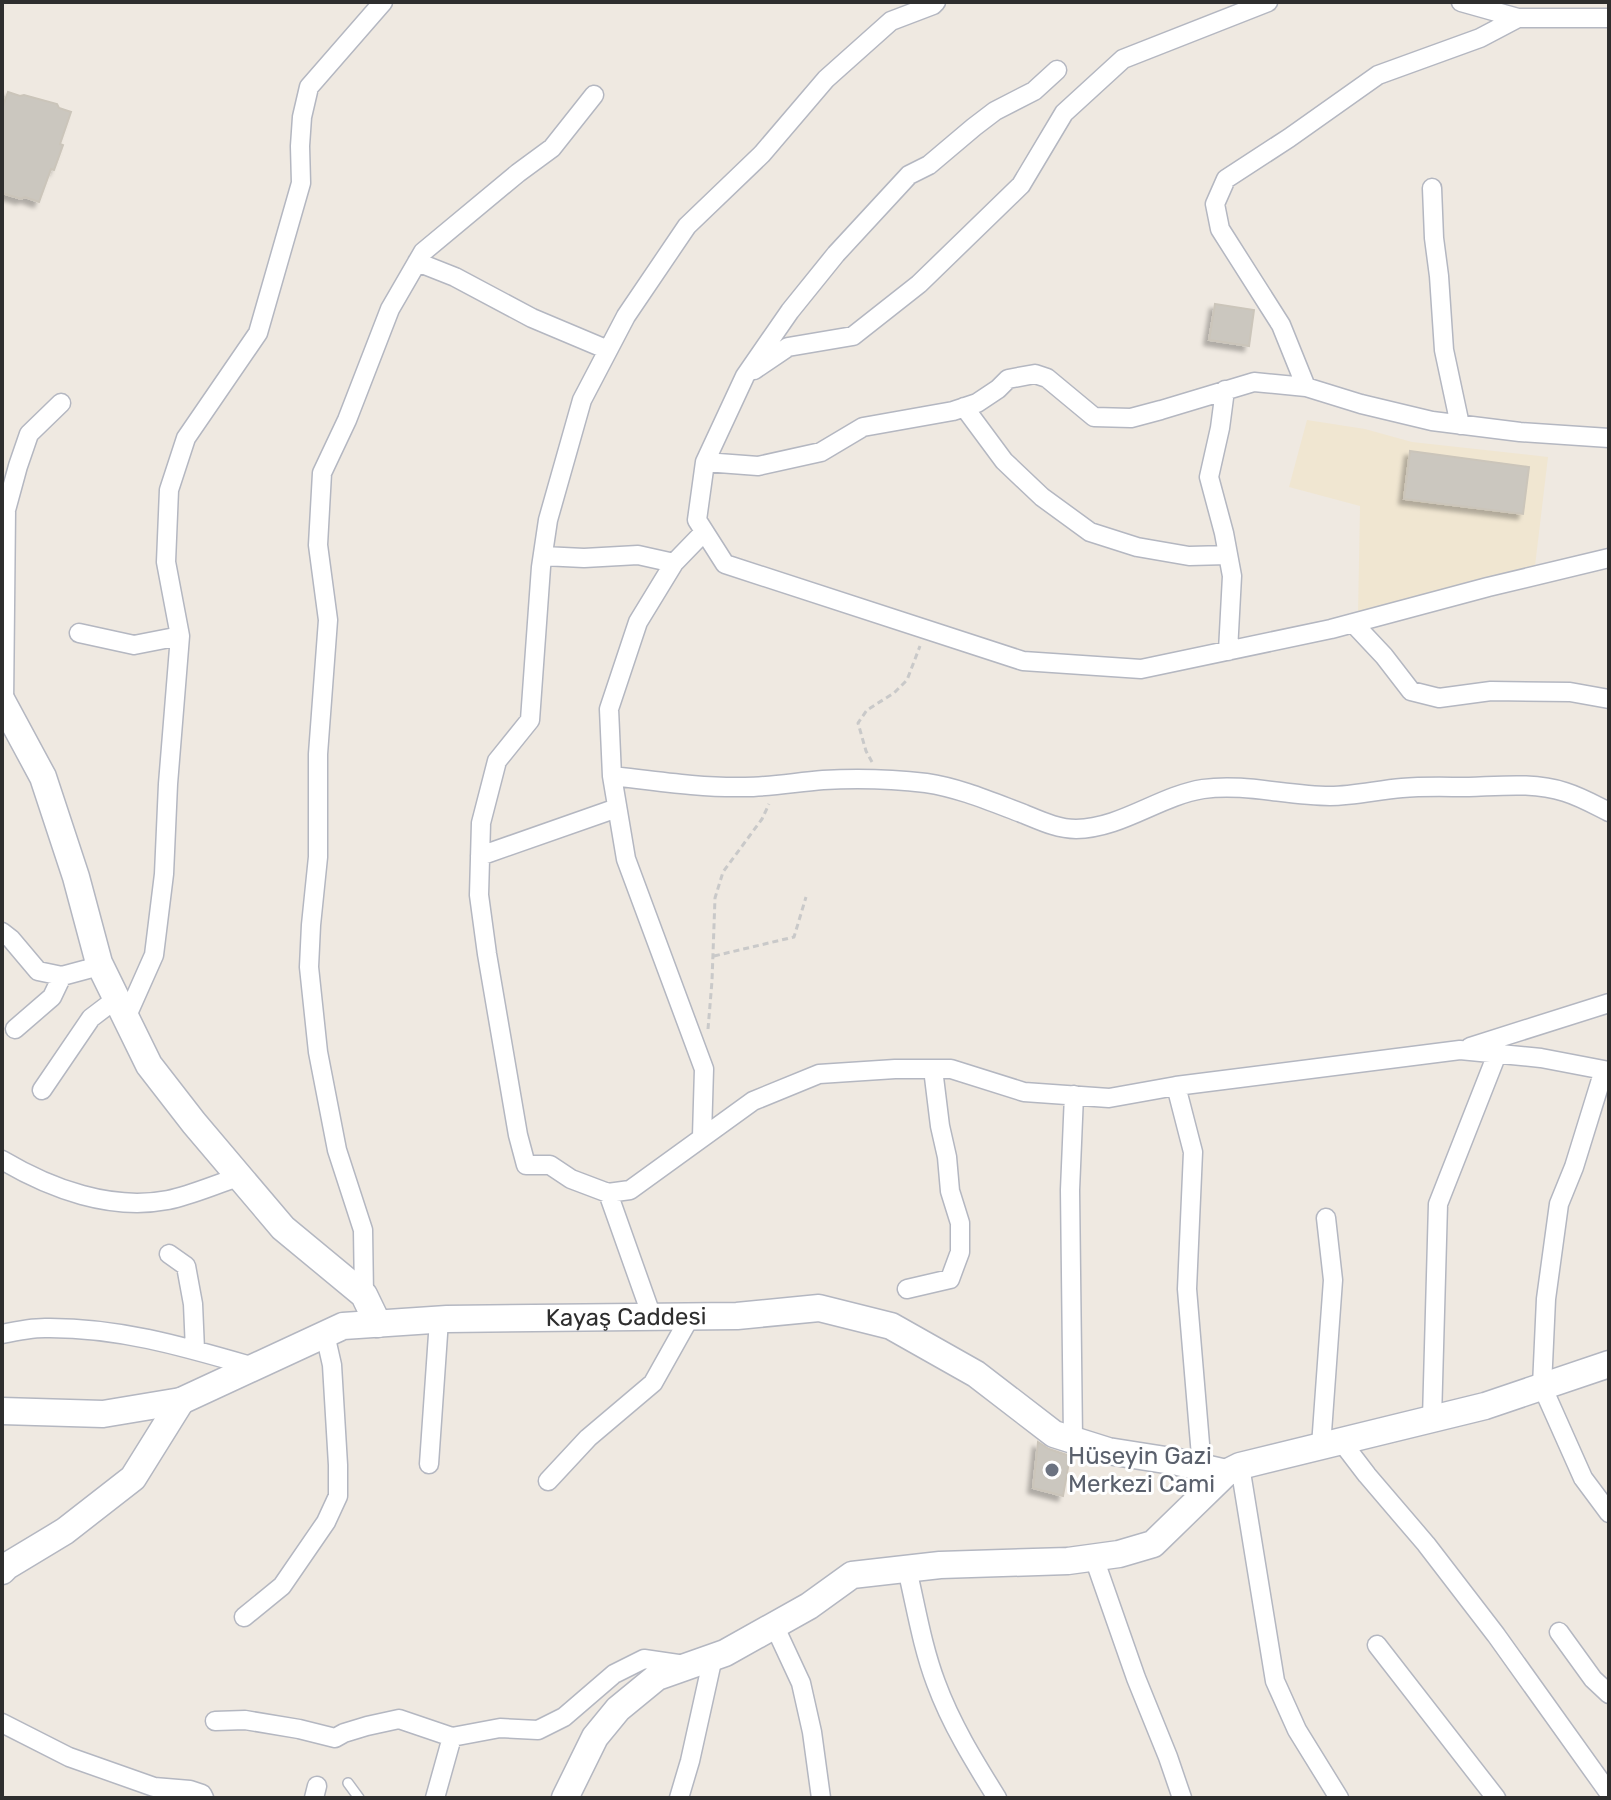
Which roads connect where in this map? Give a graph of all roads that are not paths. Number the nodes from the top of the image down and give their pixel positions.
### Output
1 (383, 2) edge
2 (936, 2) edge
3 (1232, 2) edge
4 (1268, 2) edge
5 (1461, 2) edge
6 (1518, 18) junction
7 (1609, 18) edge
8 (1206, 25) junction
9 (1057, 70) dead end
10 (594, 95) dead end
11 (1432, 188) dead end
12 (417, 262) junction
13 (608, 350) junction
14 (745, 376) junction
15 (1306, 387) junction
16 (1225, 390) junction
17 (61, 403) dead end
18 (964, 407) junction
19 (1460, 425) junction
20 (1609, 438) edge
21 (705, 462) junction
22 (704, 532) junction
23 (1228, 555) junction
24 (543, 556) junction
25 (1609, 558) edge
26 (674, 563) junction
27 (1353, 623) junction
28 (79, 633) dead end
29 (180, 636) junction
30 (1228, 651) junction
31 (1609, 699) edge
32 (3, 703) edge
33 (612, 776) junction
34 (617, 808) junction
35 (1609, 812) edge
36 (480, 856) junction
37 (2, 932) edge
38 (99, 963) junction
39 (62, 976) junction
40 (1609, 1003) edge
41 (121, 1008) junction
42 (15, 1029) dead end
43 (1460, 1050) junction
44 (1497, 1054) junction
45 (933, 1069) junction
46 (1607, 1070) edge
47 (1176, 1086) junction
48 (42, 1090) dead end
49 (1074, 1095) junction
50 (702, 1136) junction
51 (2, 1160) edge
52 (239, 1177) junction
53 (608, 1193) junction
54 (1326, 1218) dead end
55 (169, 1254) dead end
56 (907, 1289) dead end
57 (364, 1295) junction
58 (652, 1317) junction
59 (690, 1317) junction
60 (439, 1320) junction
61 (378, 1324) junction
62 (2, 1334) edge
63 (325, 1334) junction
64 (195, 1350) junction
65 (1609, 1364) edge
66 (254, 1367) junction
67 (1542, 1386) junction
68 (181, 1401) junction
69 (2, 1411) edge
70 (1432, 1419) junction
71 (1073, 1439) junction
72 (1331, 1443) junction
73 (429, 1464) dead end
74 (1223, 1469) junction
75 (548, 1481) dead end
76 (1609, 1513) edge
77 (1094, 1558) junction
78 (4, 1566) edge
79 (907, 1569) junction
80 (244, 1617) dead end
81 (774, 1625) junction
82 (1559, 1632) dead end
83 (1377, 1645) dead end
84 (701, 1662) junction
85 (1609, 1694) edge
86 (215, 1721) dead end
87 (2, 1723) edge
88 (452, 1737) junction
89 (348, 1783) dead end
90 (1609, 1793) edge
91 (204, 1798) edge
92 (359, 1798) edge
93 (435, 1798) edge
94 (565, 1798) edge
95 (679, 1798) edge
96 (821, 1798) edge
97 (997, 1798) edge
98 (1182, 1798) edge
99 (1339, 1798) edge
100 (1496, 1798) edge

1 - 29 street
2 - 13 street
3 - 8 street
4 - 8 street
5 - 6 street
6 - 7 street
6 - 15 street
8 - 14 street
9 - 14 street
10 - 12 street
11 - 19 street
12 - 13 street
12 - 57 street
13 - 24 street
14 - 21 street
15 - 16 street
15 - 19 street
16 - 18 street
16 - 23 street
17 - 32 street
18 - 21 street
18 - 23 street
19 - 20 street
21 - 22 street
22 - 26 street
22 - 30 street
23 - 30 street
24 - 26 street
24 - 36 street
25 - 27 street
26 - 33 street
27 - 30 street
27 - 31 street
28 - 29 street
29 - 41 street
32 - 38 street
33 - 34 street
33 - 35 street
34 - 36 street
34 - 50 street
36 - 53 street
37 - 39 street
38 - 39 street
38 - 41 street
39 - 42 street
40 - 43 street
41 - 48 street
41 - 52 street
43 - 44 street
43 - 47 street
44 - 46 street
44 - 70 street
45 - 49 street
45 - 50 street
45 - 56 street
46 - 67 street
47 - 49 street
47 - 74 street
49 - 71 street
50 - 53 street
51 - 52 street
52 - 57 street
53 - 58 street
54 - 72 street
55 - 64 street
57 - 61 street
58 - 59 street, Kayaş Caddesi
58 - 60 street, Kayaş Caddesi
59 - 71 street, Kayaş Caddesi
59 - 75 street
60 - 61 street, Kayaş Caddesi
60 - 73 street
61 - 63 street, Kayaş Caddesi
62 - 64 street
63 - 66 street, Kayaş Caddesi
63 - 80 street
64 - 66 street
65 - 67 street
66 - 68 street, Kayaş Caddesi
67 - 70 street
67 - 76 street
68 - 69 street, Kayaş Caddesi
68 - 78 street
70 - 72 street
71 - 74 street, Kayaş Caddesi
72 - 74 street
72 - 90 street
74 - 77 street
74 - 99 street
77 - 79 street
77 - 98 street
79 - 81 street
79 - 97 street
81 - 84 street
81 - 96 street
82 - 85 street
83 - 100 street
84 - 88 street
84 - 94 street
84 - 95 street
86 - 88 street
87 - 91 street
88 - 93 street
89 - 92 lane

